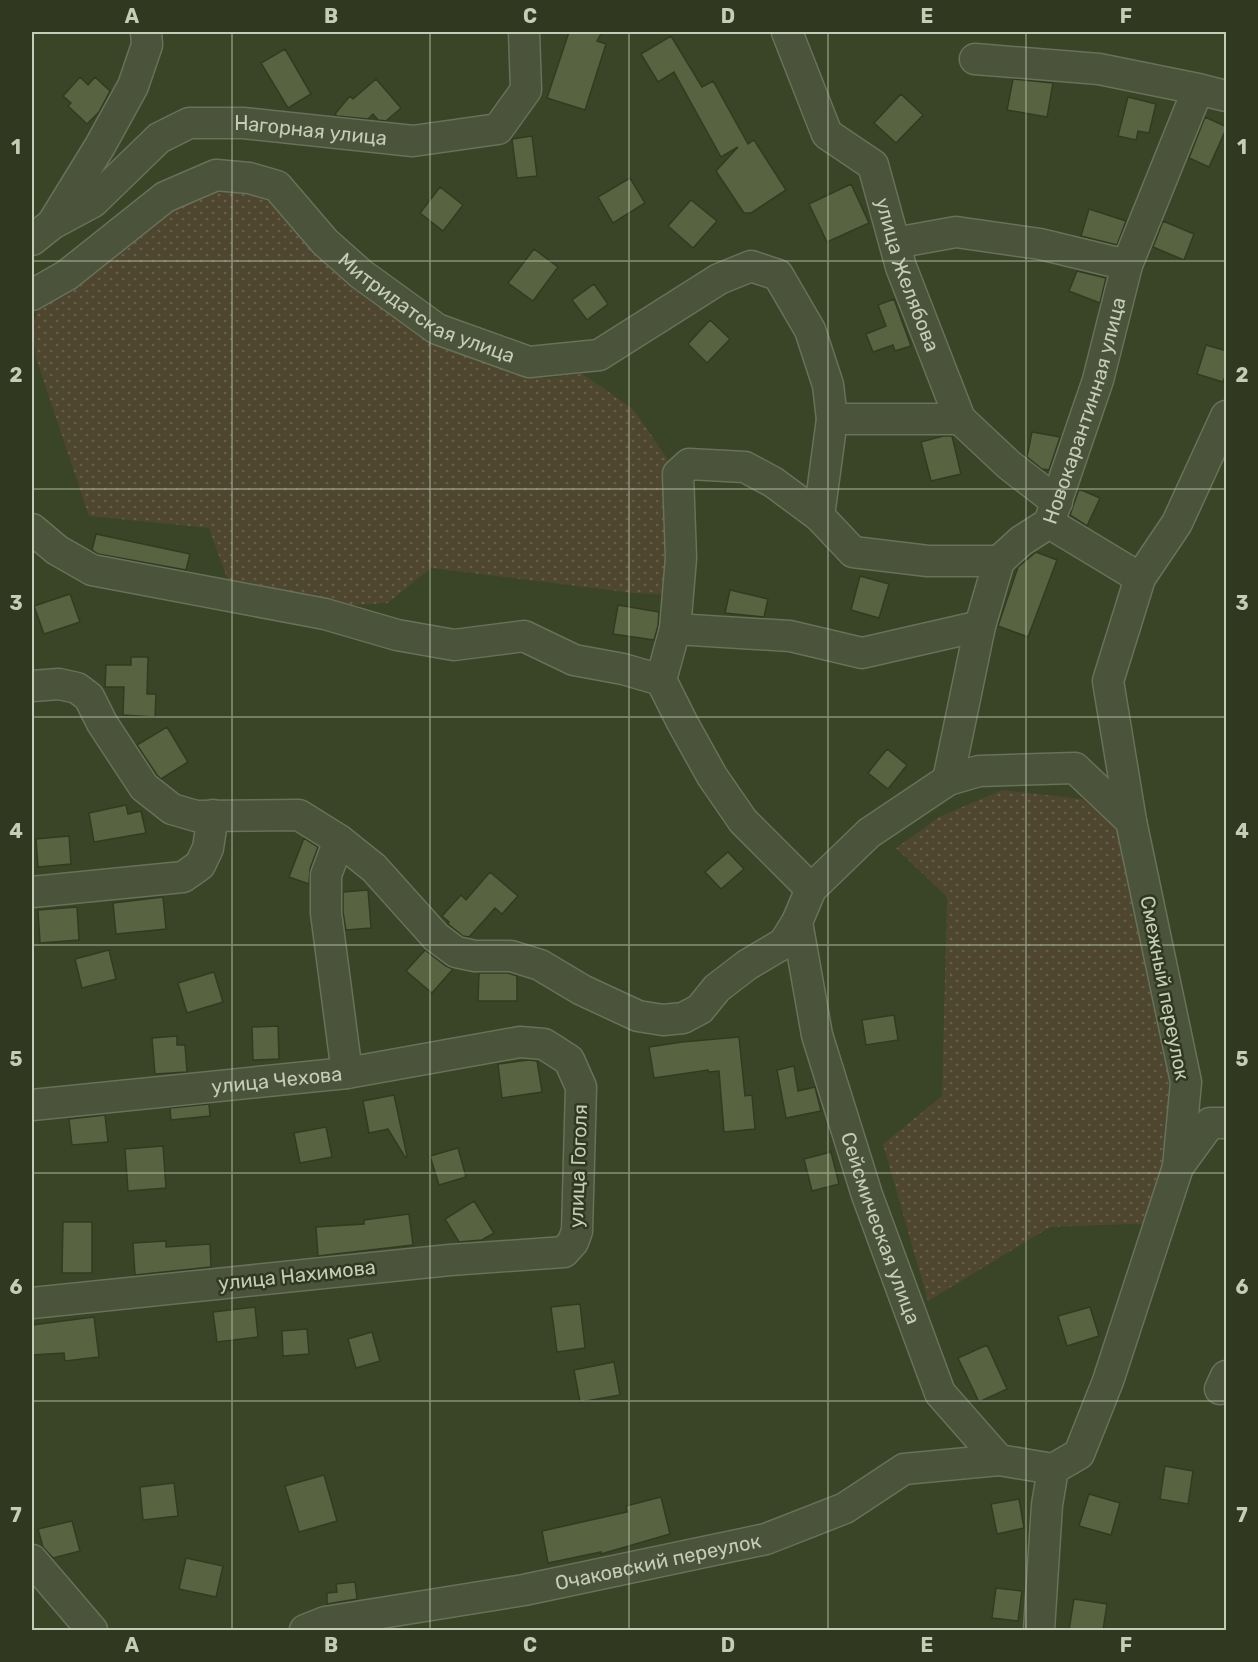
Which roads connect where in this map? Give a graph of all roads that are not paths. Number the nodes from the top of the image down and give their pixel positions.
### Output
1 (146, 32) edge
2 (524, 32) edge
3 (787, 32) edge
4 (975, 59) dead end
5 (1213, 93) edge
6 (42, 232) edge
7 (895, 243) junction
8 (1127, 265) junction
9 (32, 295) edge
10 (1227, 416) edge
11 (832, 419) junction
12 (960, 419) junction
13 (1053, 513) junction
14 (819, 516) junction
15 (32, 530) edge
16 (999, 561) junction
17 (1140, 578) junction
18 (980, 626) junction
19 (675, 629) junction
20 (661, 680) junction
21 (32, 686) edge
22 (948, 780) junction
23 (213, 815) junction
24 (1131, 821) junction
25 (339, 840) junction
26 (811, 889) junction
27 (32, 892) edge
28 (797, 922) junction
29 (520, 1042) joint
30 (346, 1073) junction
31 (32, 1105) edge
32 (1227, 1123) edge
33 (1178, 1167) junction
34 (564, 1252) joint
35 (32, 1303) edge
36 (999, 1460) junction
37 (1053, 1469) junction
38 (33, 1565) edge
39 (92, 1630) edge
40 (305, 1630) edge
41 (1039, 1630) edge

1 - 6 street
2 - 6 street, Нагорная улица
3 - 7 street, улица Желябова
4 - 5 street
5 - 8 street, Новокарантинная улица
7 - 8 street
7 - 12 street, улица Желябова
8 - 13 street, Новокарантинная улица
9 - 11 street, Митридатская улица
10 - 17 street, Смежный переулок
11 - 12 street
11 - 14 street, Митридатская улица
12 - 13 street, улица Желябова
13 - 16 street, Новокарантинная улица
13 - 17 street, улица Желябова
14 - 16 street
14 - 19 street
15 - 20 street
16 - 18 street
17 - 24 street, Смежный переулок
18 - 19 street
18 - 22 street
19 - 20 street
20 - 26 street
21 - 23 street
22 - 24 street
22 - 26 street
23 - 25 street
23 - 27 street
24 - 33 street, Смежный переулок
25 - 28 street
25 - 30 street
26 - 28 street
28 - 36 street, Сейсмическая улица
29 - 30 street, улица Чехова
29 - 34 street, улица Гоголя
30 - 31 street, улица Чехова
32 - 33 street
33 - 37 street, Смежный переулок
34 - 35 street, улица Нахимова
36 - 37 street
36 - 40 street, Очаковский переулок
37 - 41 street
38 - 39 street

